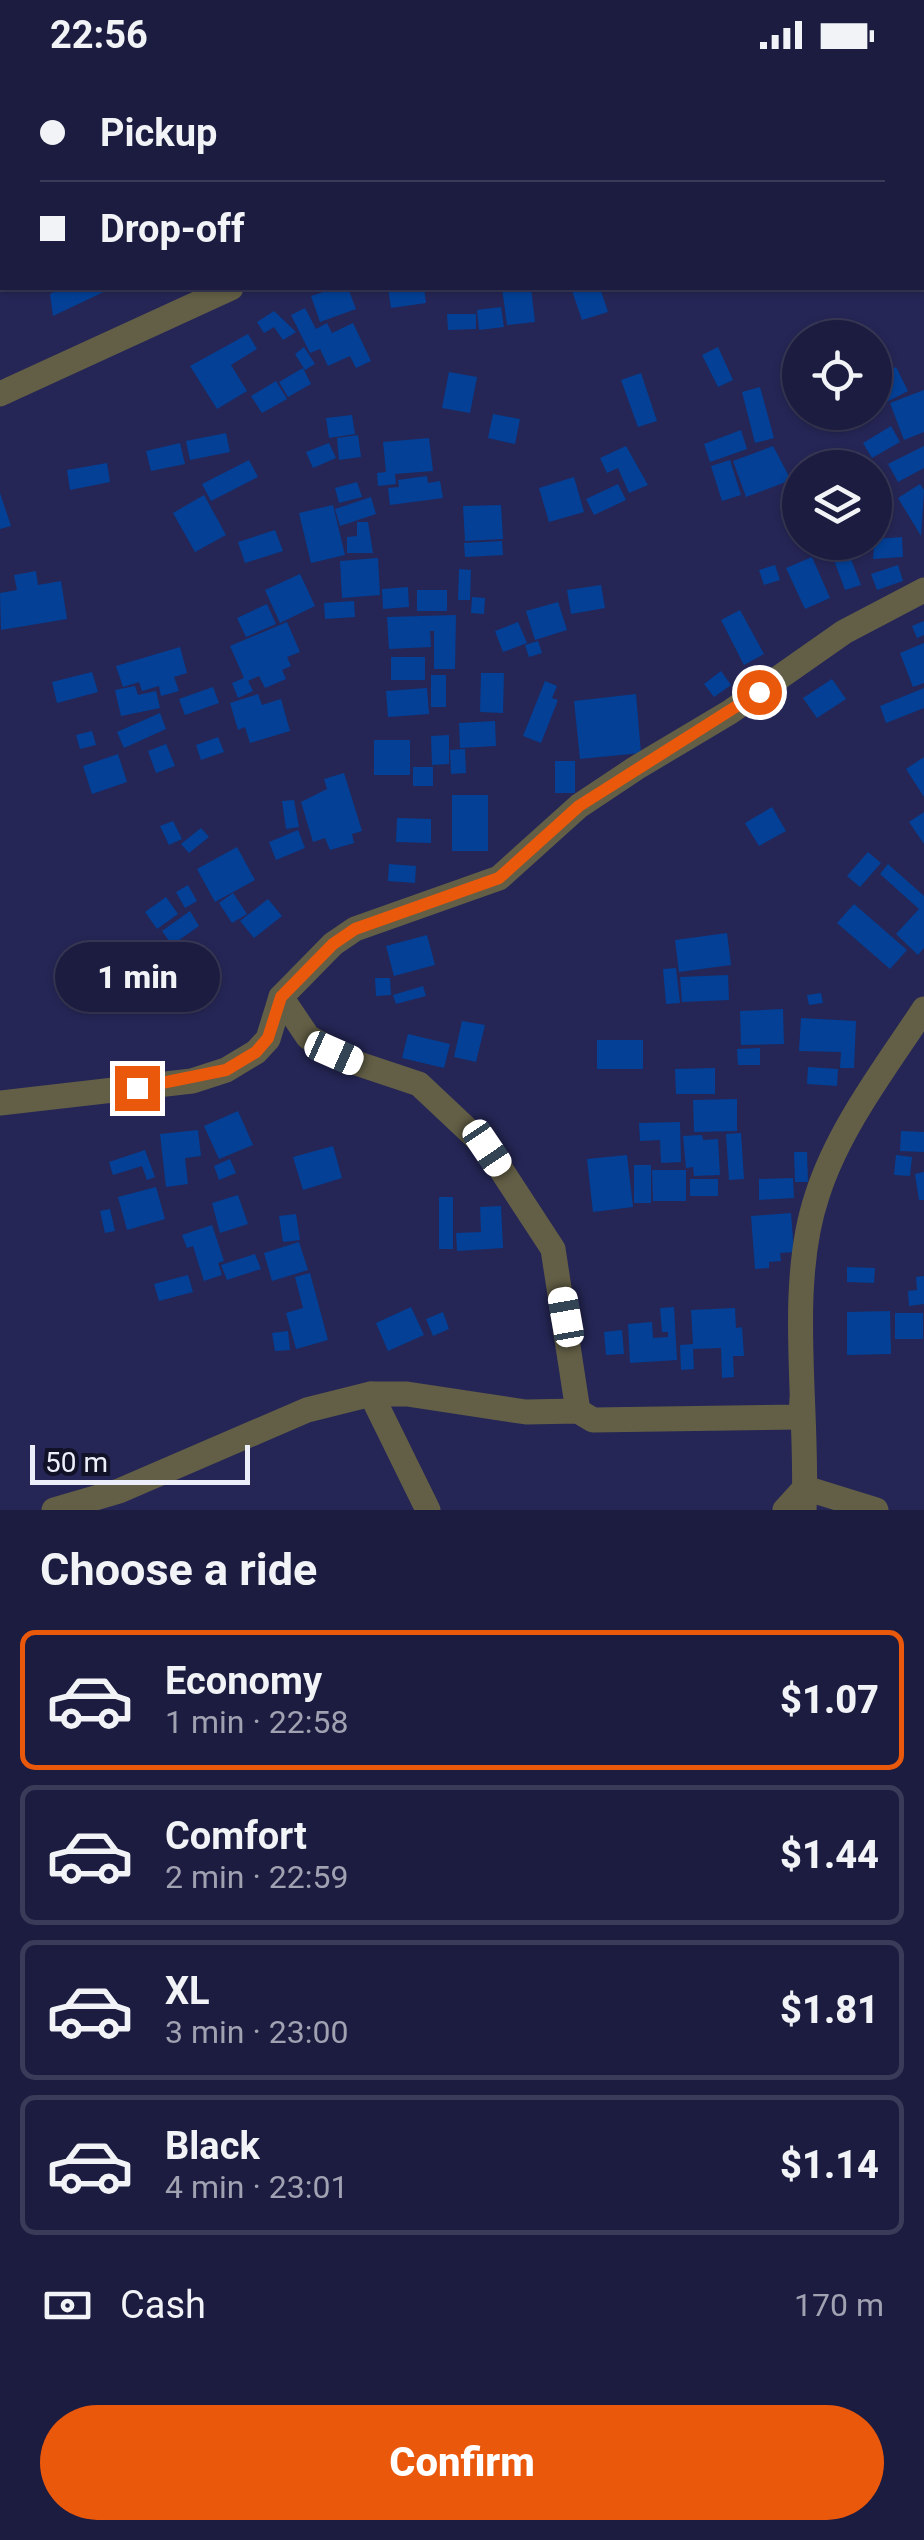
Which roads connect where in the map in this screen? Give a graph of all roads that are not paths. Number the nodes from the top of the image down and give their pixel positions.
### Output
1 (227, 290) edge
2 (0, 394) edge
3 (924, 590) edge
4 (281, 997) junction
5 (924, 1009) edge
6 (0, 1103) edge
7 (370, 1394) junction
8 (802, 1400) junction
9 (578, 1411) junction
10 (805, 1499) edge
11 (54, 1510) edge
12 (428, 1510) edge
13 (786, 1510) edge
14 (876, 1510) edge

1 - 2 street
3 - 4 street
4 - 6 street
4 - 9 street
5 - 8 street
7 - 9 street
7 - 11 street
7 - 12 street
8 - 9 street
8 - 10 street
10 - 13 street
10 - 14 street

